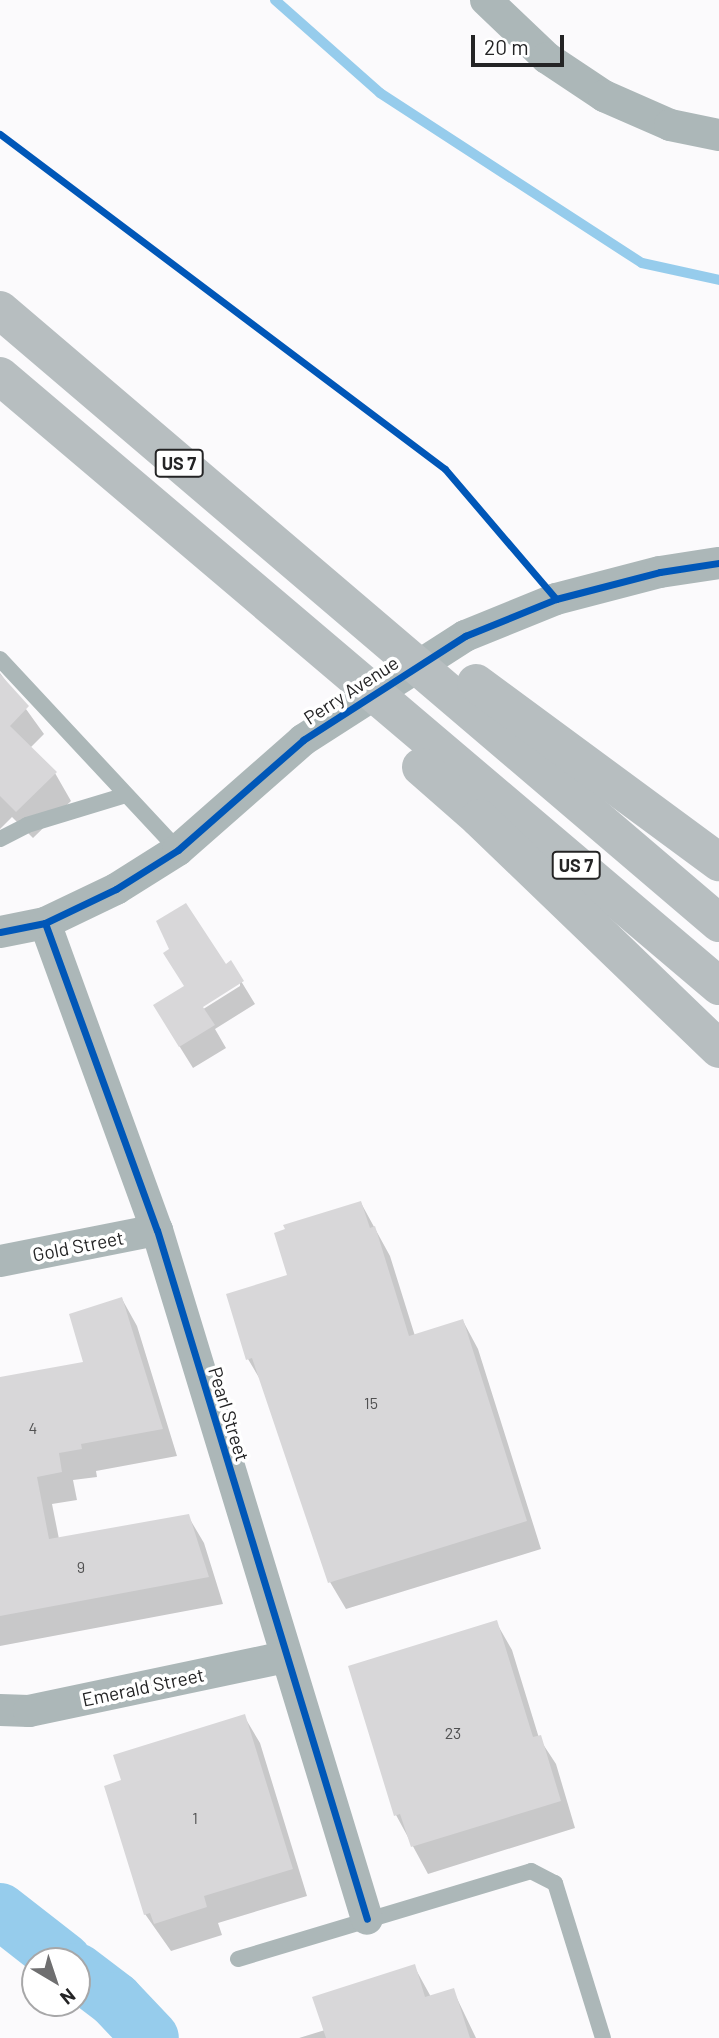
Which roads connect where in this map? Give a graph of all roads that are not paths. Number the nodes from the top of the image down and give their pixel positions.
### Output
1 (486, 0) edge
2 (719, 135) edge
3 (9, 317) edge
4 (0, 376) edge
5 (719, 562) edge
6 (0, 659) edge
7 (487, 709) junction
8 (422, 751) junction
9 (126, 795) junction
10 (0, 838) edge
11 (177, 850) junction
12 (719, 862) edge
13 (45, 923) junction
14 (719, 923) edge
15 (0, 932) edge
16 (719, 986) edge
17 (719, 1049) edge
18 (157, 1230) junction
19 (0, 1261) edge
20 (286, 1657) junction
21 (0, 1710) edge
22 (367, 1919) junction
23 (239, 1959) dead end
24 (603, 2038) edge

1 - 2 street
3 - 7 highway, US 7
4 - 8 highway, US 7
5 - 11 street, Perry Avenue
6 - 9 lane
7 - 12 highway
7 - 14 highway, US 7
8 - 16 highway, US 7
8 - 17 highway
9 - 10 lane
9 - 11 lane
11 - 13 street, Perry Avenue
13 - 15 street, Perry Avenue
13 - 18 street, Pearl Street
18 - 19 street, Gold Street
18 - 20 street, Pearl Street
20 - 21 street, Emerald Street
20 - 22 street, Pearl Street
22 - 23 lane
22 - 24 lane

